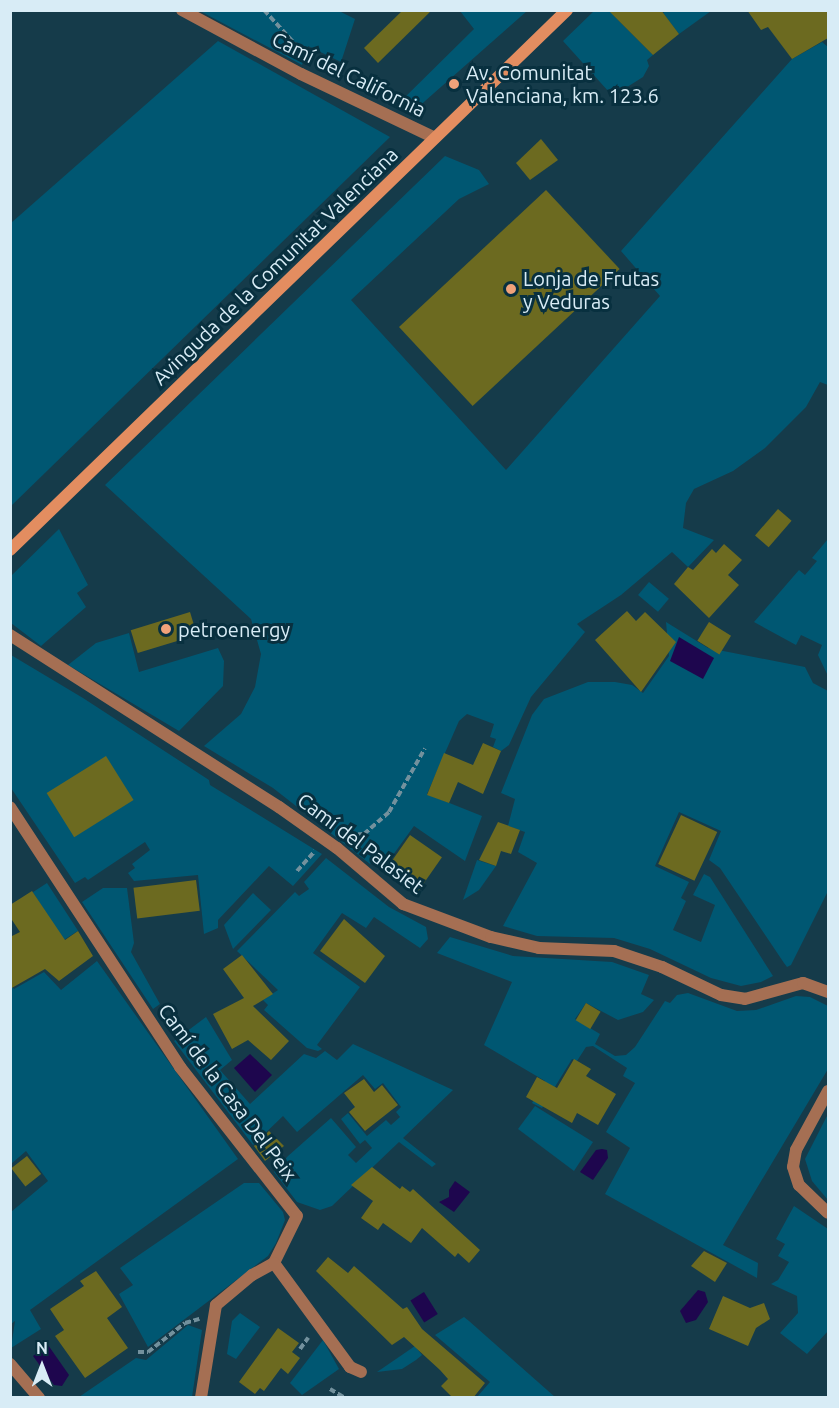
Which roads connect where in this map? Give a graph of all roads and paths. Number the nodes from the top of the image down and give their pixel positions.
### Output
1 (182, 10) edge
2 (264, 10) edge
3 (567, 10) edge
4 (316, 81) junction
5 (435, 138) junction
6 (10, 550) edge
7 (10, 635) edge
8 (425, 748) dead end
9 (10, 807) edge
10 (324, 838) junction
11 (297, 871) dead end
12 (828, 992) edge
13 (828, 1091) edge
14 (828, 1213) edge
15 (274, 1263) junction
16 (211, 1316) junction
17 (138, 1352) dead end
18 (10, 1364) edge
19 (361, 1372) dead end
20 (330, 1389) dead end
21 (39, 1398) edge
22 (201, 1398) edge
23 (345, 1398) edge

1 - 4 lane, Camí del California
2 - 4 path
3 - 5 main road, Avinguda de la Comunitat Valenciana
4 - 5 lane, Camí del California
5 - 6 main road, Avinguda de la Comunitat Valenciana
7 - 10 lane, Camí del Palasiet
8 - 10 path
9 - 15 lane, Camí de la Casa Del Peix
10 - 11 path
10 - 12 lane, Camí del Palasiet
13 - 14 lane
15 - 16 lane
15 - 19 lane
16 - 17 path
16 - 22 lane
18 - 21 lane
20 - 23 path

